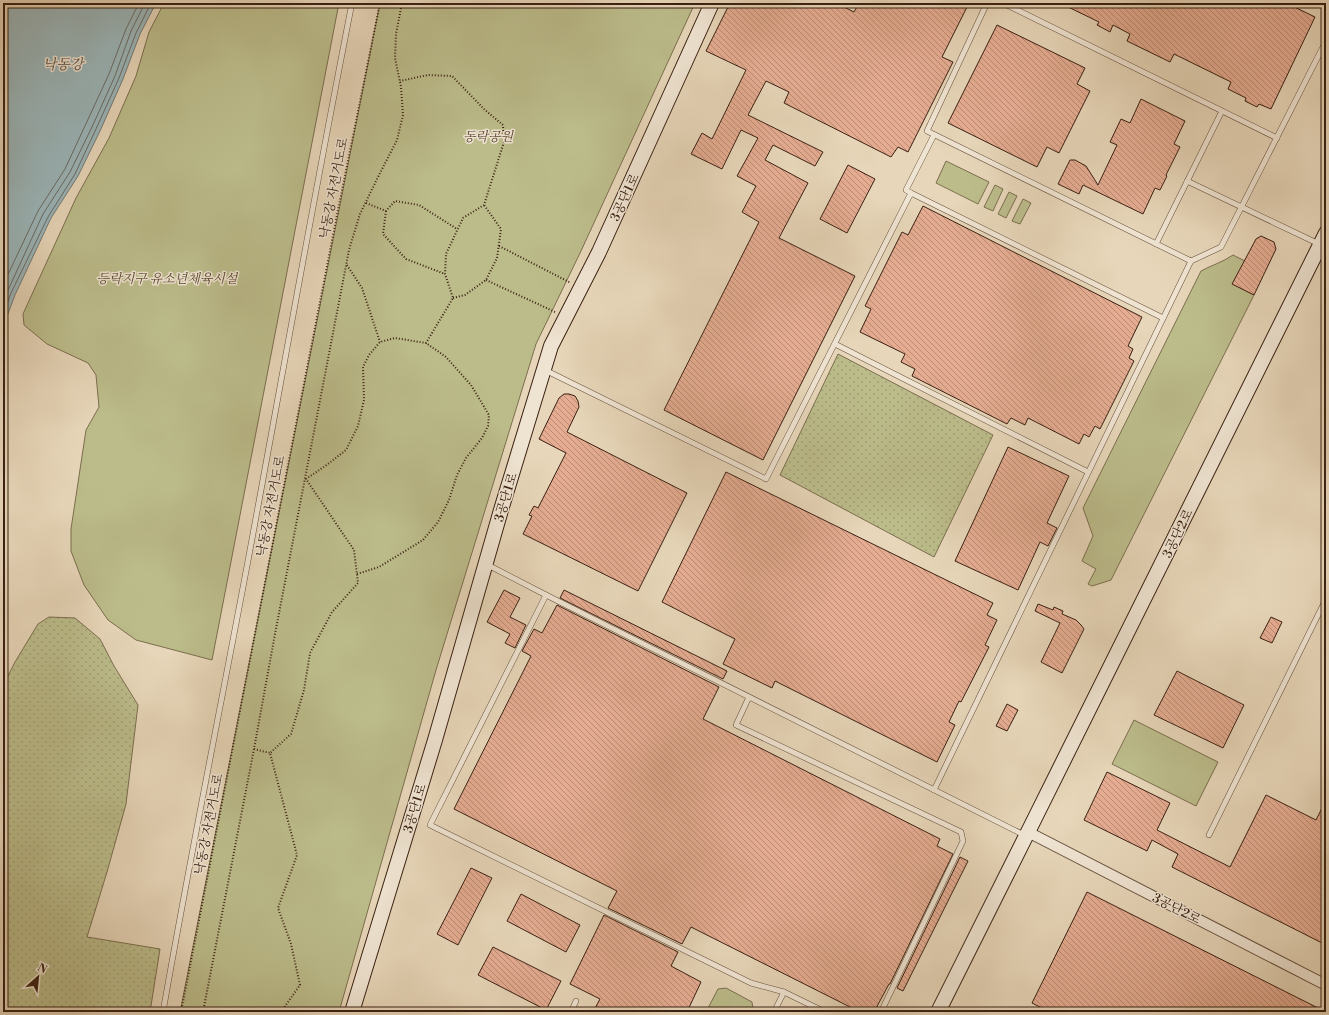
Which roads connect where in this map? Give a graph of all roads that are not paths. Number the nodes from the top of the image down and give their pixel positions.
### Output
1 (352, 3) edge
2 (712, 3) edge
3 (987, 3) edge
4 (1003, 3) edge
5 (1326, 41) edge
6 (1222, 111) junction
7 (934, 135) junction
8 (1277, 138) junction
9 (1187, 181) junction
10 (911, 193) junction
11 (1241, 208) junction
12 (1323, 239) edge
13 (1156, 244) junction
14 (1191, 260) junction
15 (1163, 318) junction
16 (835, 344) junction
17 (544, 369) junction
18 (1088, 472) junction
19 (486, 564) junction
20 (546, 595) junction
21 (1326, 599) edge
22 (749, 697) junction
23 (934, 790) junction
24 (1028, 834) junction
25 (1209, 835) dead end
26 (1326, 984) edge
27 (784, 992) junction
28 (576, 1001) dead end
29 (163, 1012) edge
30 (352, 1012) edge
31 (571, 1012) edge
32 (774, 1012) edge
33 (825, 1012) edge
34 (881, 1012) edge
35 (938, 1012) edge

1 - 29 lane
2 - 17 street, 3공단1로
3 - 7 lane
4 - 6 lane
5 - 8 lane
6 - 8 lane
6 - 9 lane
7 - 10 lane
7 - 13 lane
8 - 11 lane
9 - 11 lane
9 - 13 lane
10 - 15 lane
10 - 16 lane
11 - 12 lane
11 - 14 lane
12 - 24 street, 3공단2로
13 - 14 lane
14 - 15 lane
15 - 18 lane
16 - 17 lane
16 - 18 lane
17 - 19 street, 3공단1로
18 - 23 lane
19 - 20 lane
19 - 30 street, 3공단1로
20 - 22 lane
20 - 27 lane
21 - 25 lane
22 - 23 lane
22 - 34 lane
23 - 24 lane
24 - 26 street, 3공단2로
24 - 35 street, 3공단2로
27 - 32 lane
27 - 33 lane
28 - 31 lane

